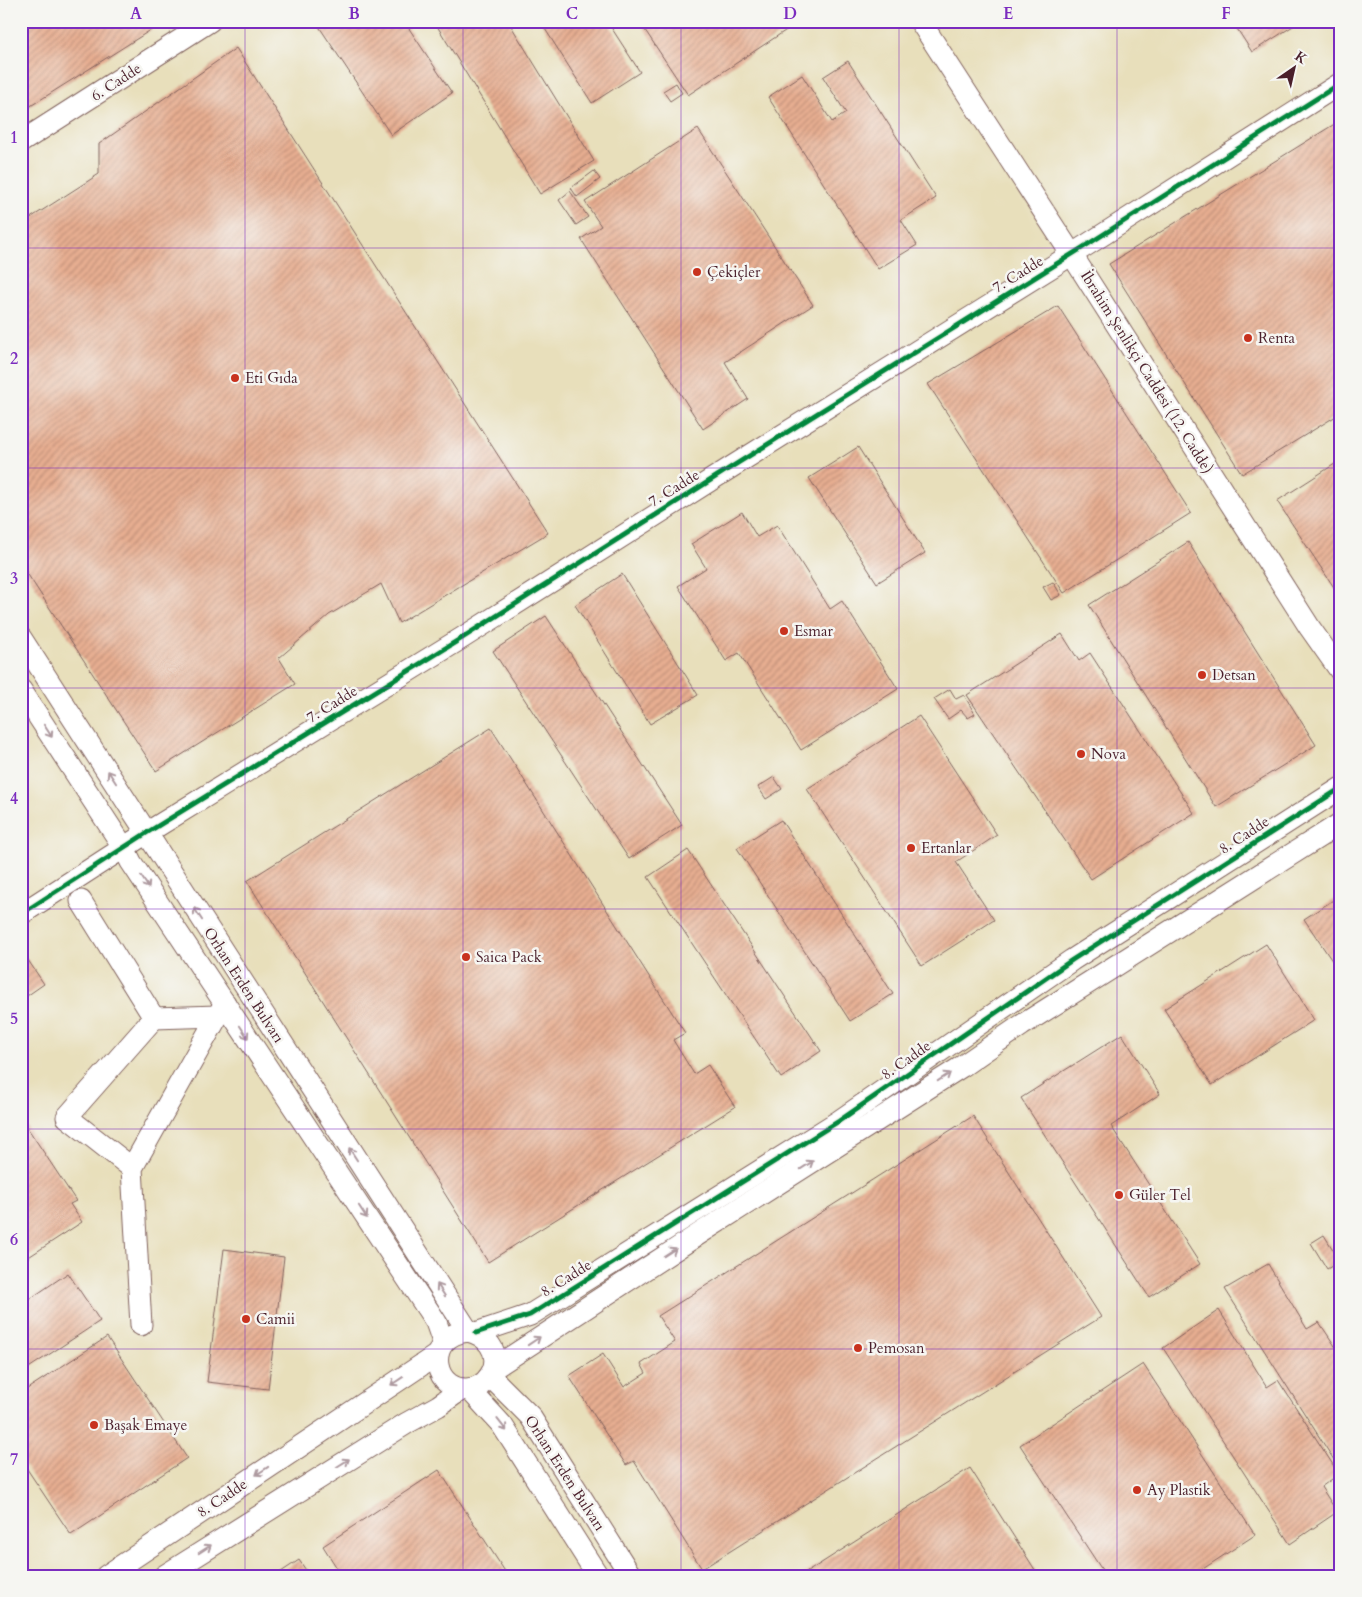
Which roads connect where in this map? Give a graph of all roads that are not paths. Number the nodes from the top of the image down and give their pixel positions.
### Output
1 (210, 21) edge
2 (920, 21) edge
3 (1341, 83) edge
4 (21, 142) edge
5 (1072, 255) junction
6 (21, 638) edge
7 (1341, 672) edge
8 (21, 690) edge
9 (1341, 788) edge
10 (1341, 823) edge
11 (148, 832) junction
12 (124, 848) junction
13 (81, 901) dead end
14 (21, 914) edge
15 (221, 1009) junction
16 (154, 1018) junction
17 (132, 1168) junction
18 (141, 1324) dead end
19 (472, 1332) junction
20 (440, 1348) junction
21 (492, 1372) junction
22 (466, 1389) junction
23 (106, 1576) edge
24 (164, 1576) edge
25 (598, 1576) edge
26 (631, 1576) edge

1 - 4 street, 6. Cadde
2 - 5 street, İbrahim Şenlikçi Caddesi (12. Cadde)
3 - 5 street, 7. Cadde
5 - 7 street, İbrahim Şenlikçi Caddesi (12. Cadde)
5 - 11 street, 7. Cadde
11 -> 6 street, Orhan Erden Bulvarı
8 -> 12 street, Orhan Erden Bulvarı
9 - 19 street, 8. Cadde
21 -> 10 street
11 - 12 street, 7. Cadde
19 -> 11 street, Orhan Erden Bulvarı
12 - 14 street, 7. Cadde
12 -> 15 street, Orhan Erden Bulvarı
13 - 16 street
15 - 16 street
15 - 17 street
15 -> 20 street, Orhan Erden Bulvarı
16 - 17 street
17 - 18 street
19 - 20 street
19 - 21 street, Orhan Erden Bulvarı
20 - 22 street, Orhan Erden Bulvarı
20 -> 23 street, 8. Cadde
21 - 22 street
21 - 26 street, Orhan Erden Bulvarı
24 -> 22 street
22 -> 25 street, Orhan Erden Bulvarı

